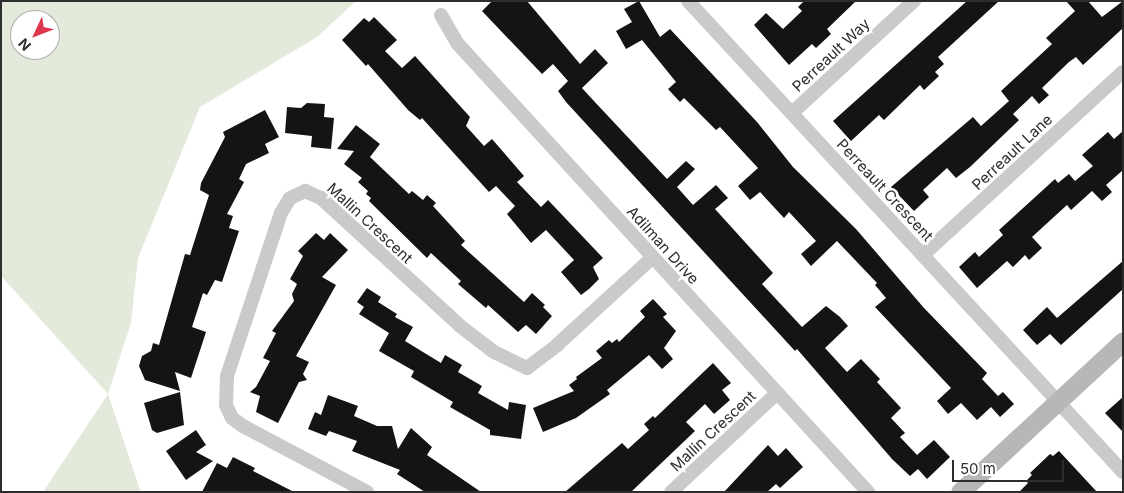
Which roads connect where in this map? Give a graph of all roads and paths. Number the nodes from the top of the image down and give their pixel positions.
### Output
1 (688, 1) edge
2 (914, 1) edge
3 (441, 15) dead end
4 (1123, 72) edge
5 (792, 113) junction
6 (923, 255) junction
7 (652, 256) junction
8 (1123, 341) edge
9 (777, 393) junction
10 (1058, 401) junction
11 (1123, 472) edge
12 (367, 492) edge
13 (671, 492) edge
14 (868, 492) edge
15 (960, 492) edge

1 - 5 street, Perreault Crescent
2 - 5 street, Perreault Way
3 - 7 street, Adilman Drive
4 - 6 street, Perreault Lane
5 - 6 street, Perreault Crescent
6 - 10 street, Perreault Crescent
7 - 9 street, Adilman Drive
7 - 12 street, Mallin Crescent
8 - 10 street
9 - 13 street, Mallin Crescent
9 - 14 street, Adilman Drive
10 - 11 street, Perreault Crescent
10 - 15 street

